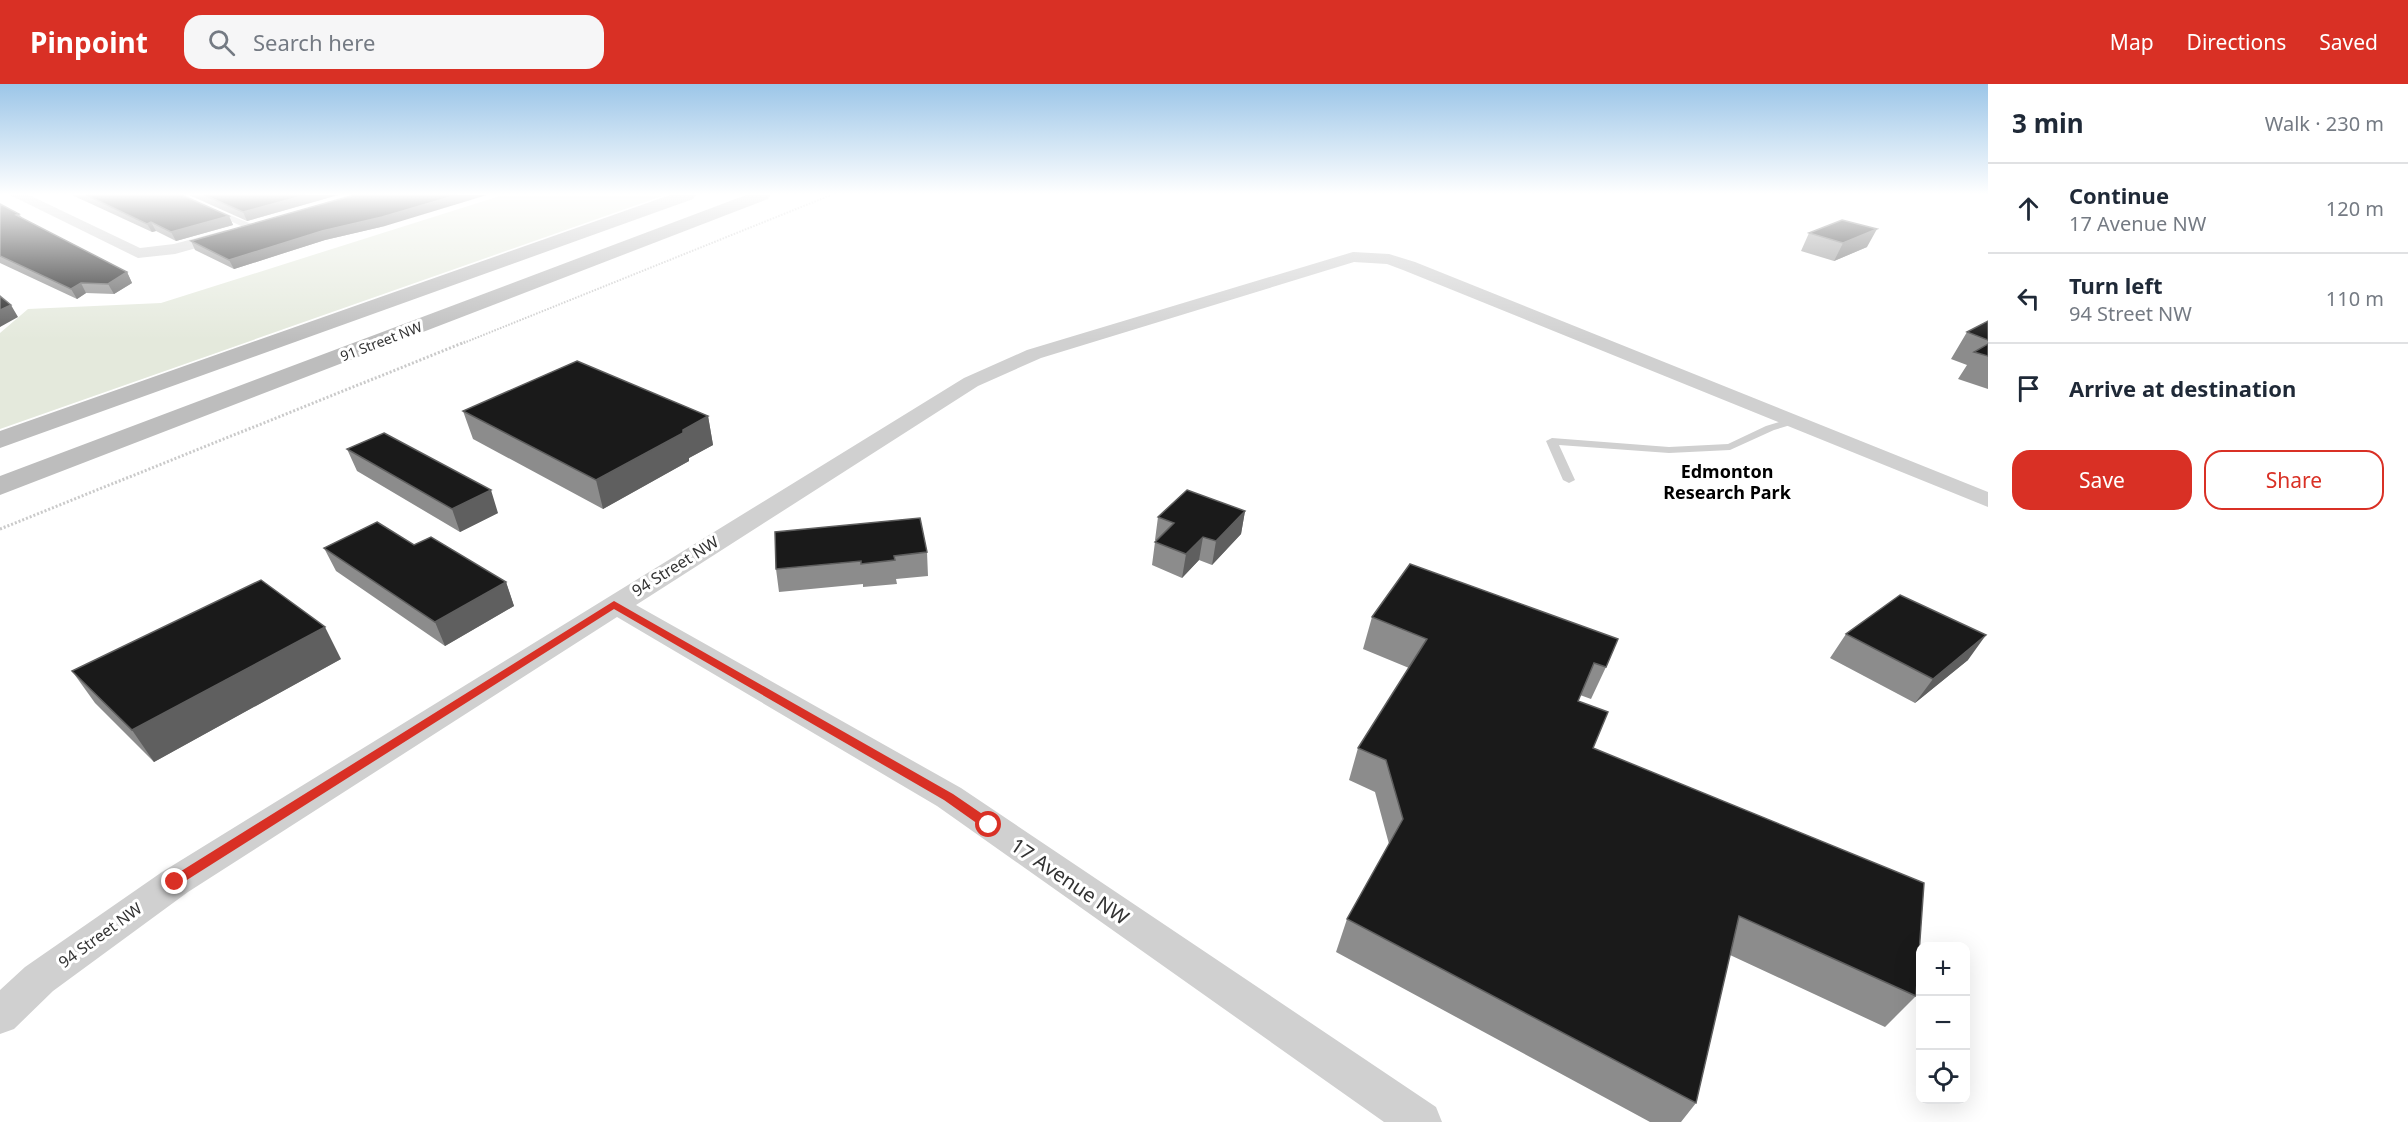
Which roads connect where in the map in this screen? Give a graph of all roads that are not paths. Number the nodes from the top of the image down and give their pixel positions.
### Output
1 (116, 243) edge
2 (194, 243) edge
3 (551, 243) edge
4 (635, 243) edge
5 (1793, 421) junction
6 (0, 440) edge
7 (1569, 480) dead end
8 (0, 486) edge
9 (1988, 500) edge
10 (614, 604) junction
11 (0, 1016) edge
12 (1421, 1122) edge

1 - 2 street
3 - 6 main road
4 - 8 main road, 91 Street NW
5 - 7 lane
5 - 9 street, 94 Street NW
5 - 10 street, 94 Street NW
10 - 11 street, 94 Street NW
10 - 12 street, 17 Avenue NW

